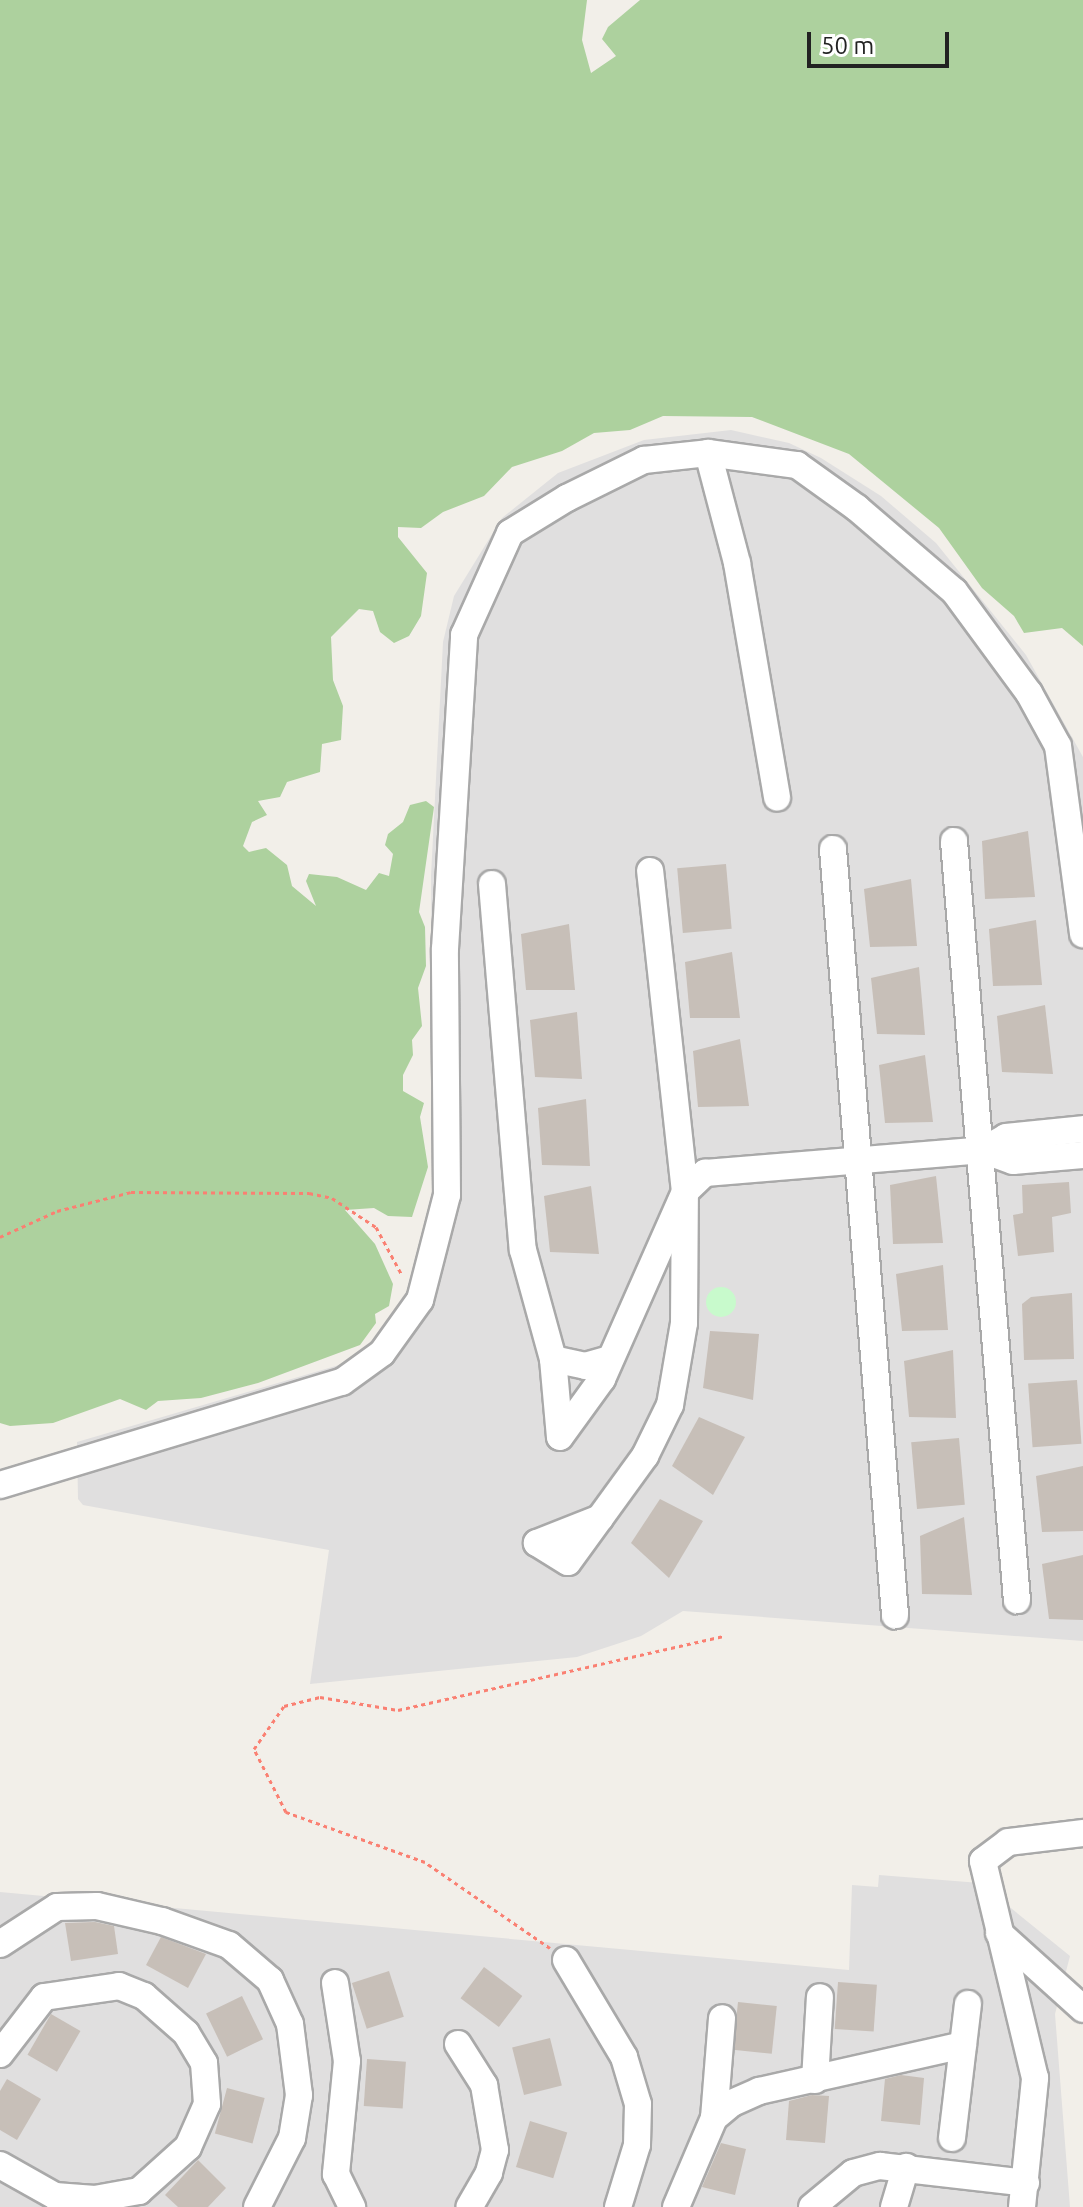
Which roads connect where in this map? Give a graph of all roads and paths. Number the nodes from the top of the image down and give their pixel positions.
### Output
1 (708, 453) junction
2 (777, 798) dead end
3 (954, 841) dead end
4 (833, 849) dead end
5 (650, 871) dead end
6 (492, 884) dead end
7 (1083, 934) edge
8 (1083, 1129) edge
9 (983, 1150) junction
10 (1083, 1155) edge
11 (860, 1163) junction
12 (685, 1192) junction
13 (0, 1237) edge
14 (420, 1300) junction
15 (553, 1359) junction
16 (606, 1360) junction
17 (0, 1485) edge
18 (600, 1518) dead end
19 (1017, 1600) dead end
20 (895, 1615) dead end
21 (725, 1636) dead end
22 (1083, 1833) edge
23 (999, 1933) junction
24 (0, 1944) edge
25 (566, 1960) joint
26 (335, 1983) dead end
27 (820, 1997) dead end
28 (968, 2004) dead end
29 (1083, 2009) edge
30 (722, 2018) dead end
31 (458, 2044) dead end
32 (963, 2045) junction
33 (0, 2054) edge
34 (815, 2080) junction
35 (714, 2118) junction
36 (952, 2138) dead end
37 (0, 2165) edge
38 (906, 2167) junction
39 (1024, 2195) edge
40 (468, 2205) edge
41 (257, 2207) edge
42 (352, 2207) edge
43 (618, 2207) edge
44 (676, 2207) edge
45 (812, 2207) edge
46 (894, 2207) edge

1 - 2 street
1 - 7 street
1 - 14 street
3 - 9 street
4 - 11 street
5 - 12 street
6 - 15 street
8 - 9 street
9 - 10 street
9 - 11 street
9 - 19 street
11 - 12 street
11 - 20 street
12 - 16 street
12 - 18 street
13 - 14 path
14 - 17 street
15 - 16 street
15 - 16 street
21 - 25 path
22 - 23 street
23 - 29 street
23 - 39 street
24 - 41 street
25 - 43 street
26 - 42 street
27 - 34 street
28 - 32 street
30 - 35 street
31 - 40 street
32 - 34 street
32 - 36 street
33 - 37 street
34 - 35 street
35 - 44 street
38 - 39 street
38 - 45 street
38 - 46 street

